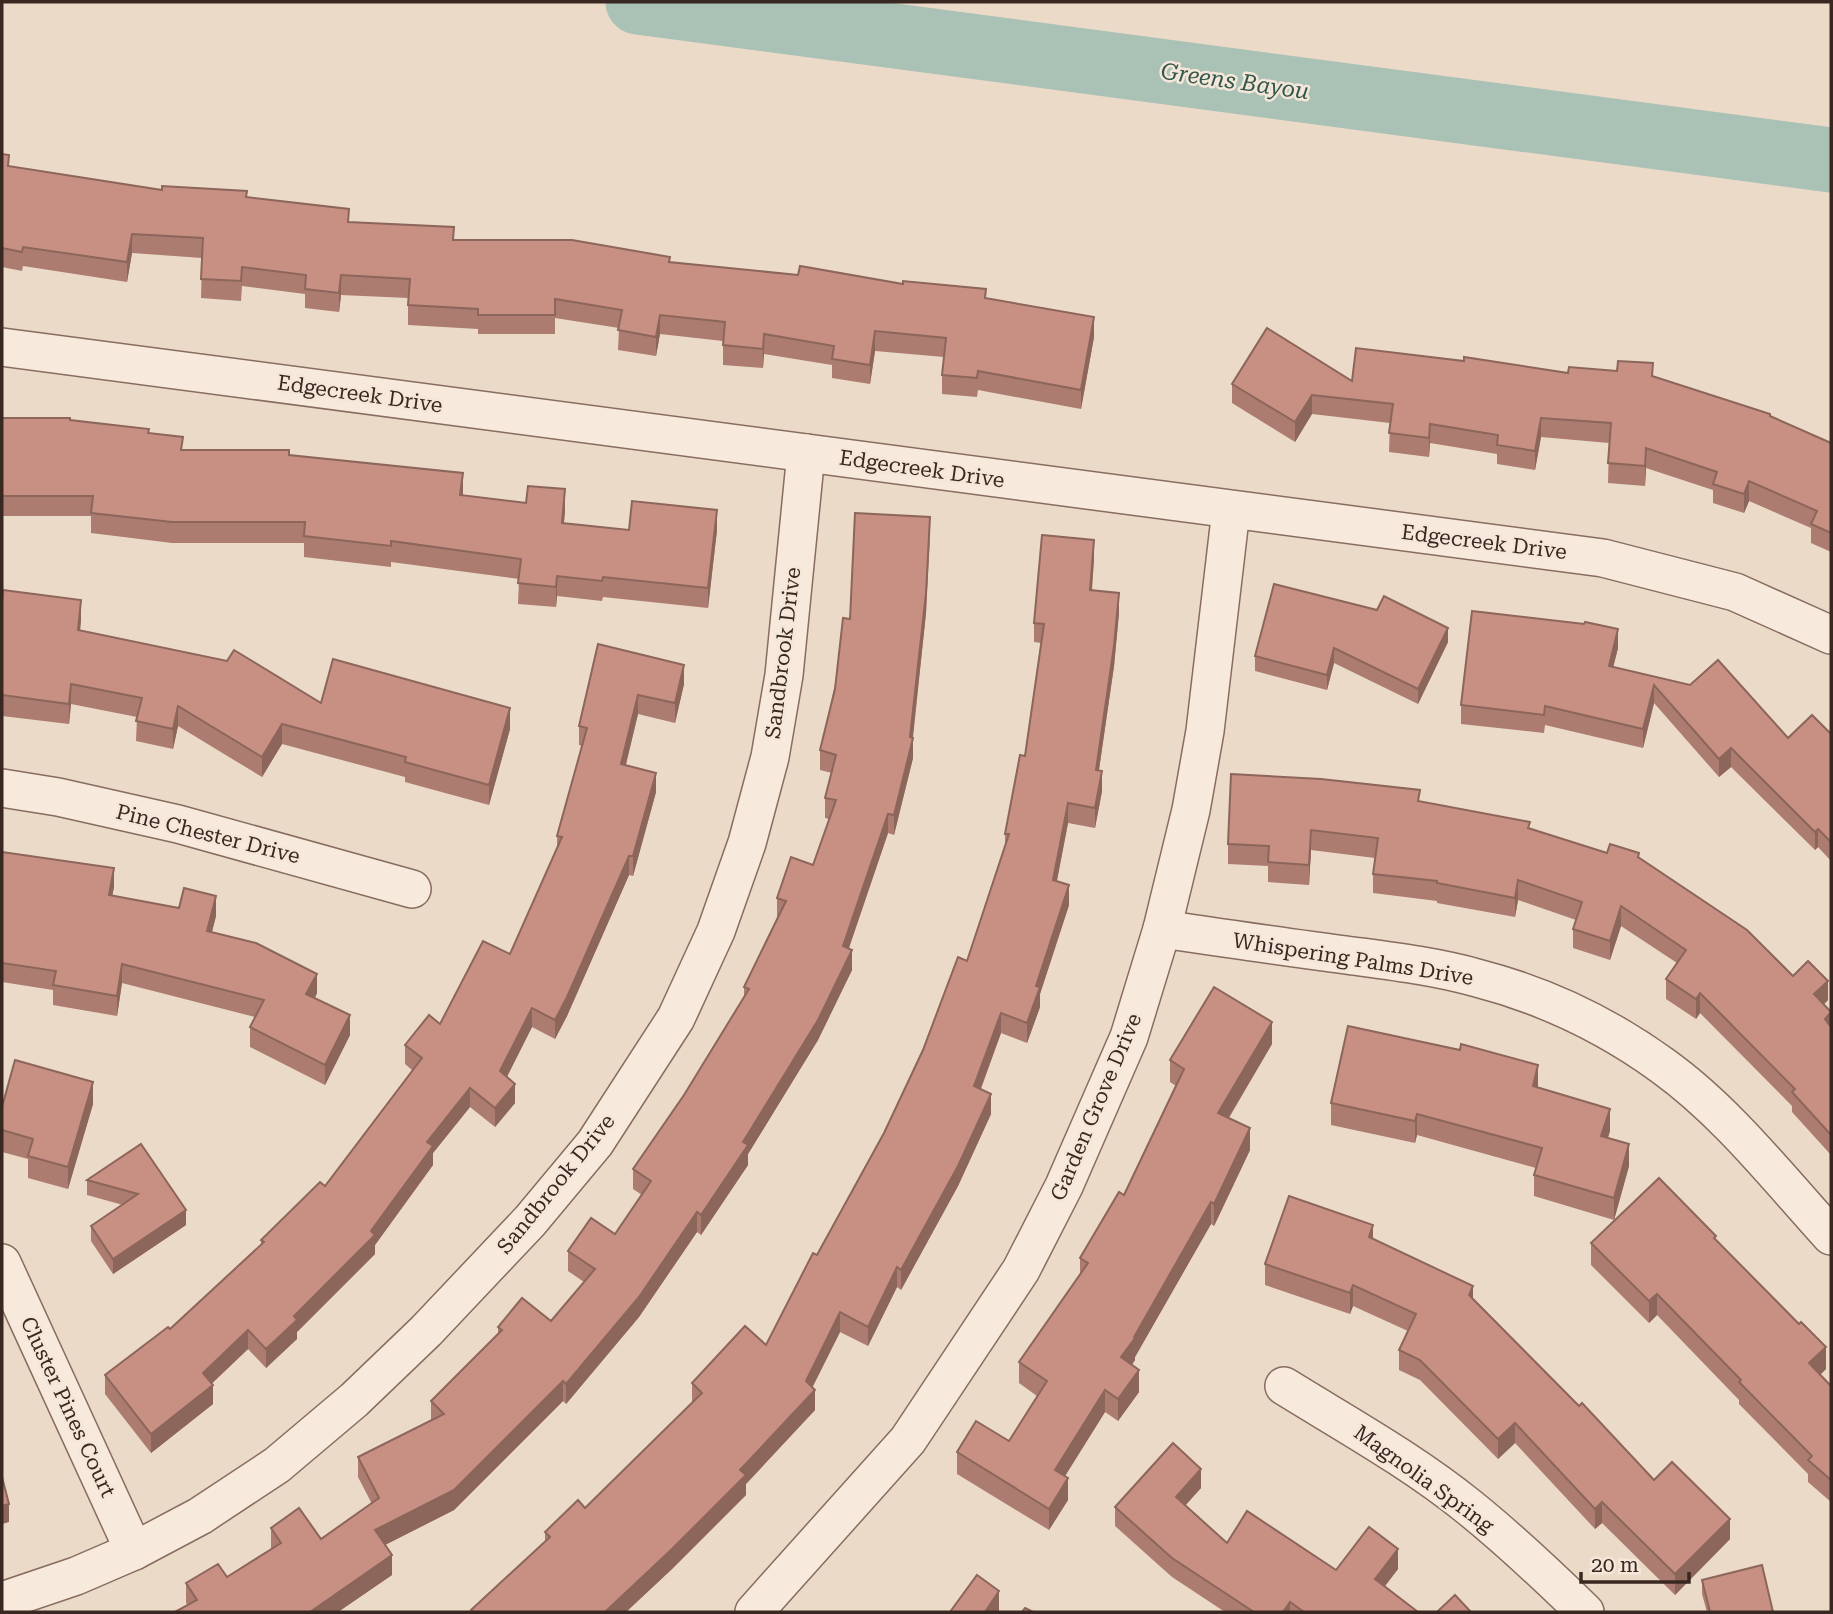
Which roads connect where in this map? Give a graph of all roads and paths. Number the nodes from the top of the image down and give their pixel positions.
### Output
1 (2, 347) edge
2 (806, 453) junction
3 (1231, 510) junction
4 (1831, 635) edge
5 (2, 788) edge
6 (412, 889) dead end
7 (1161, 929) junction
8 (1831, 1236) edge
9 (2, 1263) edge
10 (1284, 1387) dead end
11 (134, 1551) junction
12 (2, 1601) edge
13 (769, 1607) edge
14 (1585, 1612) edge

1 - 2 street, Edgecreek Drive
2 - 3 street, Edgecreek Drive
2 - 11 street, Sandbrook Drive
3 - 4 street, Edgecreek Drive
3 - 7 street, Garden Grove Drive
5 - 6 street, Pine Chester Drive
7 - 8 street, Whispering Palms Drive
7 - 13 street, Garden Grove Drive
9 - 11 street, Cluster Pines Court
10 - 14 street, Magnolia Spring
11 - 12 street, Sandbrook Drive

